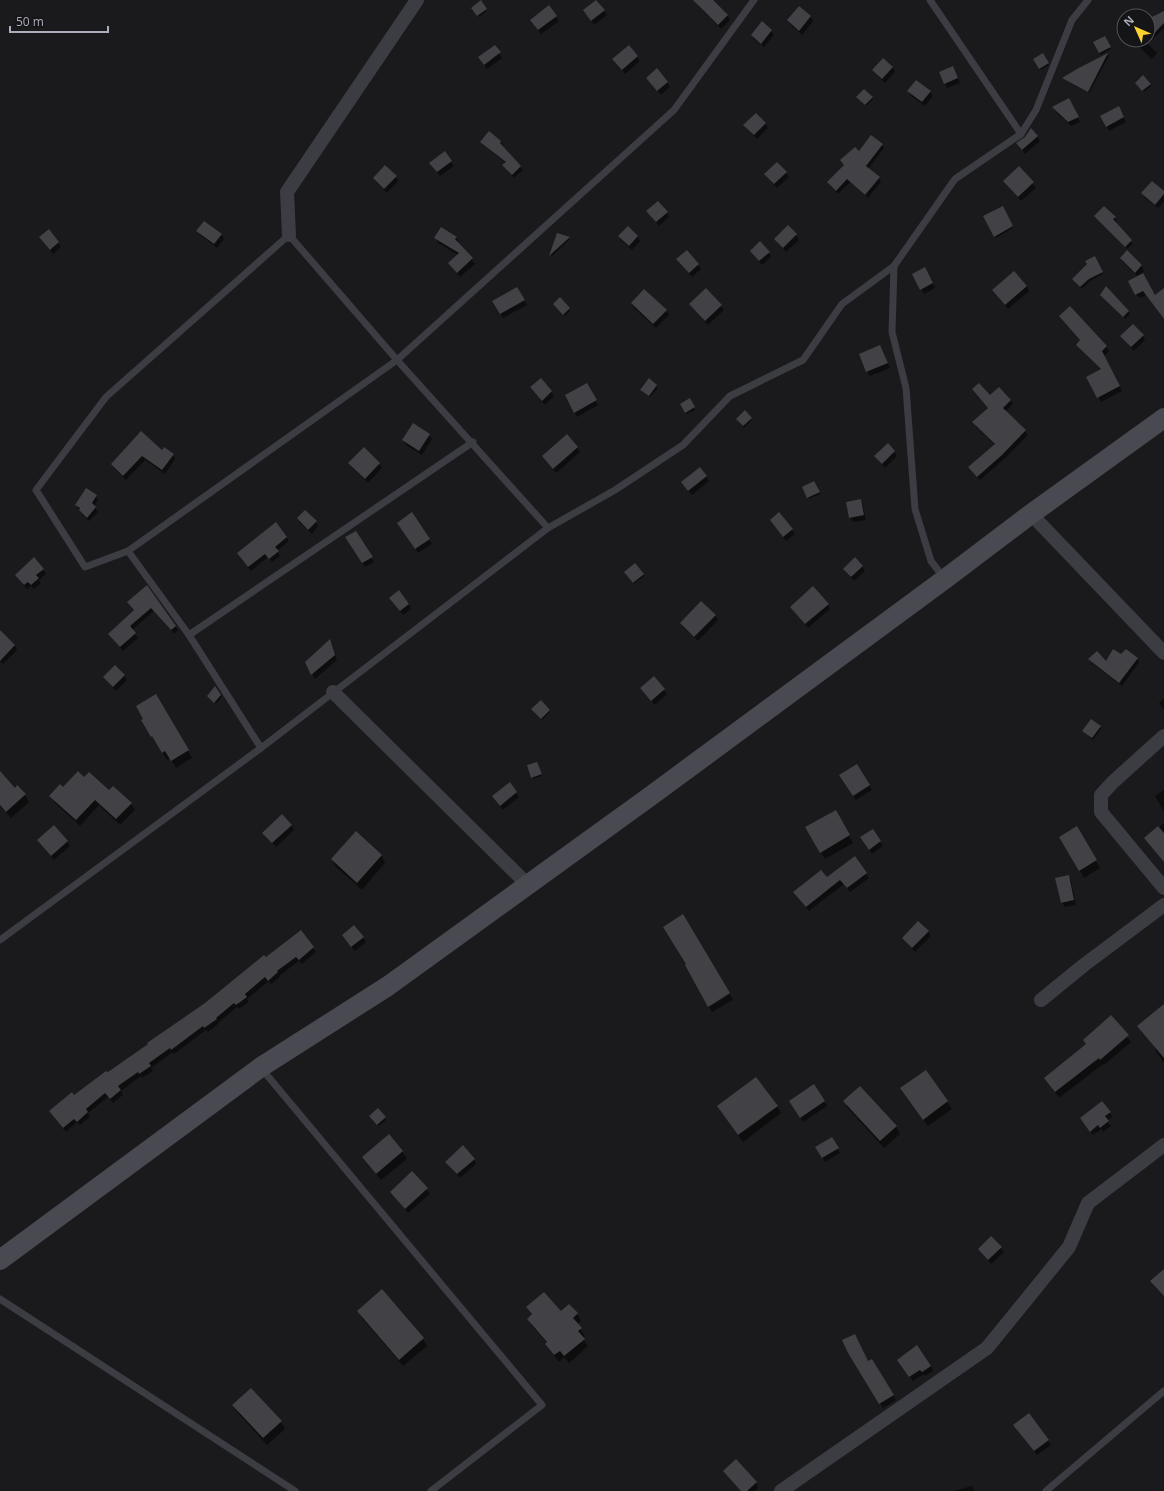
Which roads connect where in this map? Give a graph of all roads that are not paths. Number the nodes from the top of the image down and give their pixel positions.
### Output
1 (416, 0) edge
2 (754, 0) edge
3 (930, 0) edge
4 (1088, 0) edge
5 (1021, 134) junction
6 (289, 235) junction
7 (894, 266) junction
8 (397, 360) junction
9 (1164, 418) edge
10 (472, 442) junction
11 (1031, 514) junction
12 (548, 528) junction
13 (128, 551) junction
14 (945, 579) junction
15 (189, 635) junction
16 (1164, 652) edge
17 (333, 692) junction
18 (1164, 736) edge
19 (261, 748) junction
20 (527, 884) junction
21 (1164, 888) edge
22 (1164, 905) edge
23 (0, 940) edge
24 (1041, 1000) dead end
25 (261, 1067) junction
26 (1164, 1145) edge
27 (0, 1260) edge
28 (0, 1298) edge
29 (1164, 1391) edge
30 (295, 1491) edge
31 (431, 1491) edge
32 (781, 1491) edge
33 (1046, 1491) edge

1 - 6 street
2 - 8 lane
3 - 5 lane
4 - 5 lane
5 - 7 lane
6 - 8 lane
6 - 13 lane
7 - 12 lane
7 - 14 lane
8 - 10 lane
8 - 13 lane
9 - 11 main road
10 - 12 lane
10 - 15 lane
11 - 14 main road
11 - 16 street
12 - 17 lane
13 - 15 lane
14 - 20 main road
15 - 19 lane
17 - 19 lane
17 - 20 street
18 - 21 street
19 - 23 lane
20 - 25 main road
22 - 24 street
25 - 27 main road
25 - 31 lane
26 - 32 street
28 - 30 lane
29 - 33 lane

